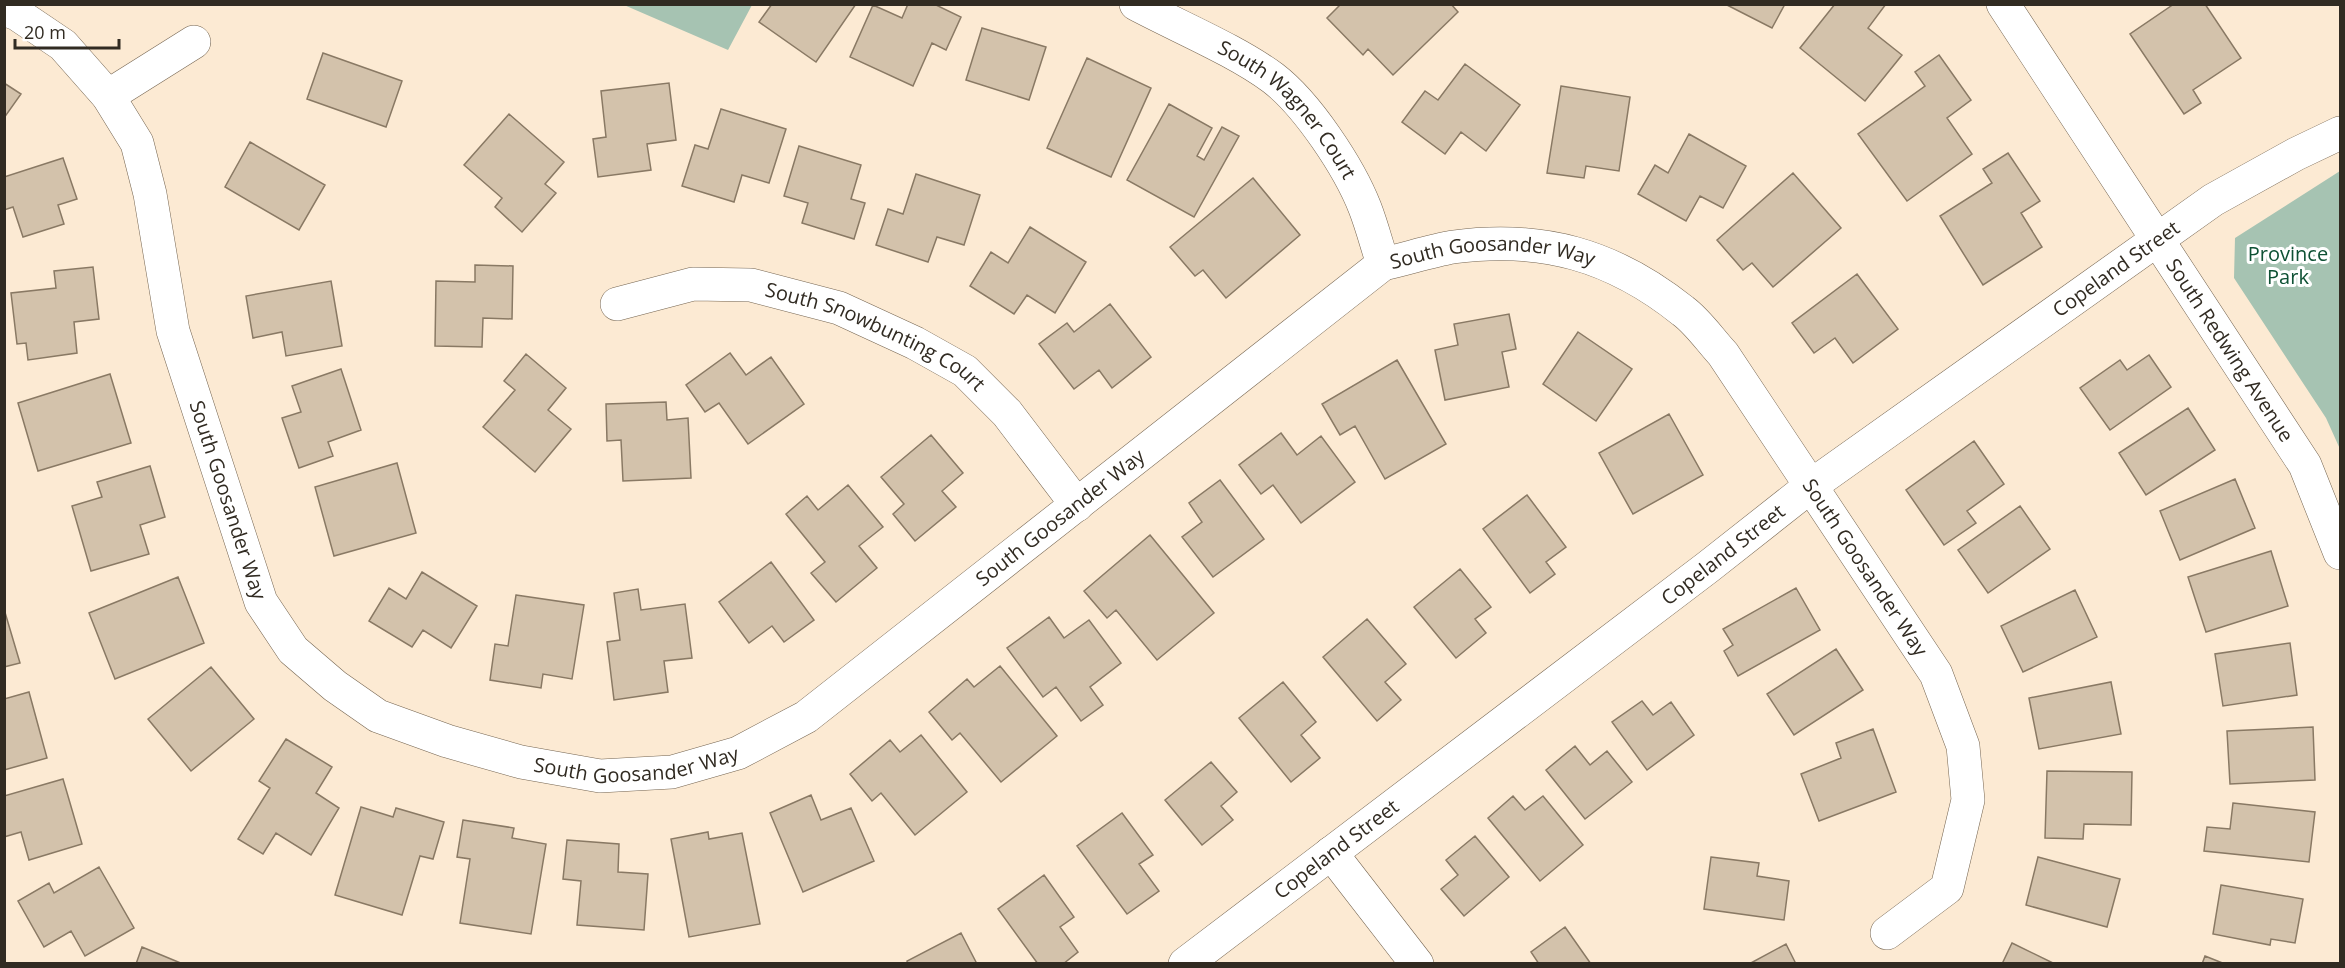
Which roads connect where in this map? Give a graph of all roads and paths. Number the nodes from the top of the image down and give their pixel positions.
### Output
1 (1136, 4) edge
2 (2003, 4) edge
3 (4, 9) edge
4 (194, 42) dead end
5 (108, 96) junction
6 (2340, 133) edge
7 (2157, 241) junction
8 (1383, 264) junction
9 (617, 304) dead end
10 (1812, 485) junction
11 (1077, 505) junction
12 (2340, 554) edge
13 (1331, 853) junction
14 (1887, 933) dead end
15 (1185, 963) edge
16 (1417, 963) edge

1 - 8 street, South Wagner Court
2 - 7 street, South Redwing Avenue
3 - 5 street, South Goosander Way
4 - 5 street
5 - 11 street, South Goosander Way
6 - 7 street, Copeland Street
7 - 10 street, Copeland Street
7 - 12 street, South Redwing Avenue
8 - 10 street, South Goosander Way
8 - 11 street, South Goosander Way
9 - 11 street, South Snowbunting Court
10 - 13 street, Copeland Street
10 - 14 street, South Goosander Way
13 - 15 street, Copeland Street
13 - 16 street

